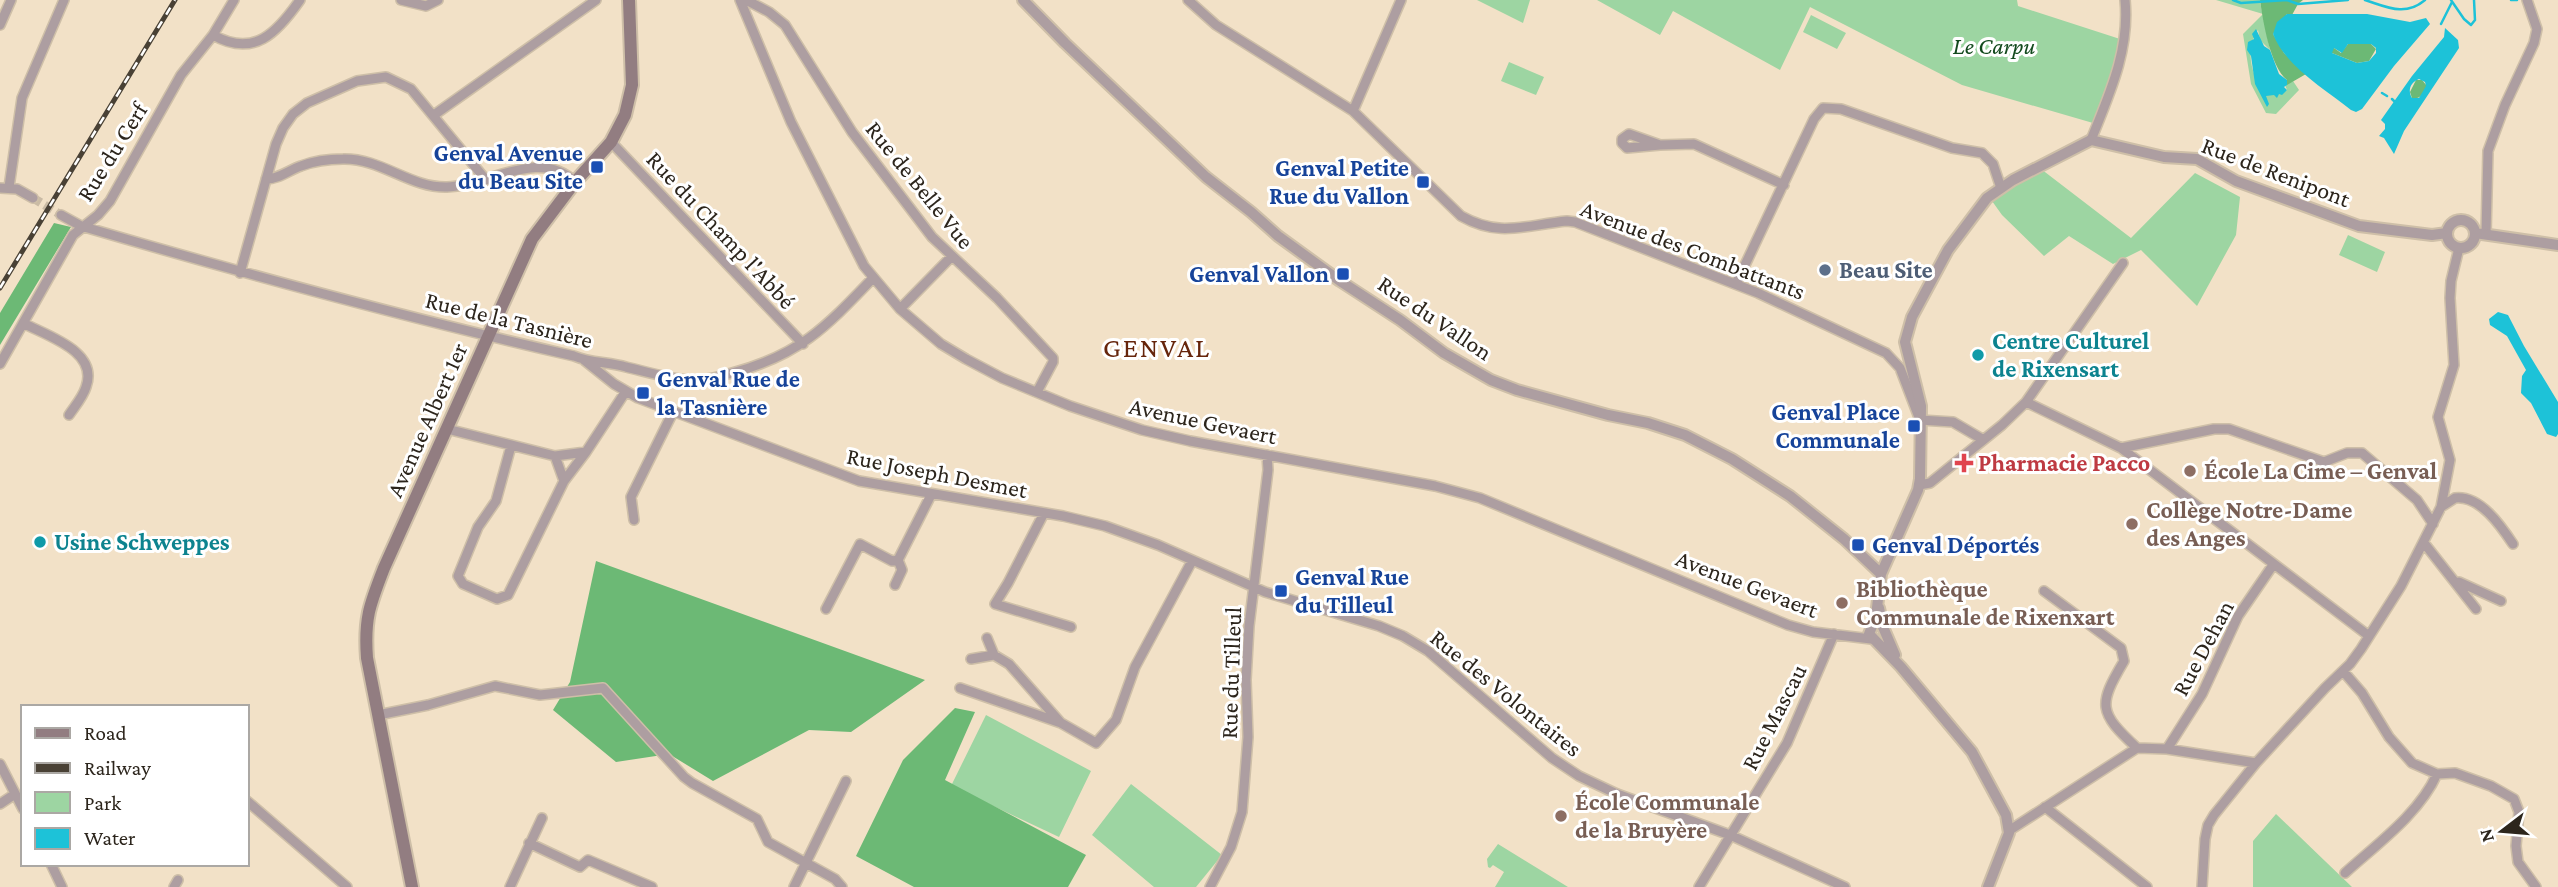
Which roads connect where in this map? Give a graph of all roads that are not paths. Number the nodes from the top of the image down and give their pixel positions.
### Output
1 (11, 0) edge
2 (64, 0) edge
3 (234, 0) edge
4 (300, 0) edge
5 (401, 0) edge
6 (438, 0) edge
7 (596, 0) edge
8 (629, 0) edge
9 (740, 0) edge
10 (746, 0) edge
11 (1023, 0) edge
12 (1188, 0) edge
13 (1401, 0) edge
14 (2125, 0) edge
15 (2527, 0) edge
16 (0, 25) edge
17 (213, 34) junction
18 (1353, 111) junction
19 (434, 115) junction
20 (2091, 141) junction
21 (611, 142) junction
22 (1660, 145) dead end
23 (266, 179) junction
24 (486, 180) junction
25 (575, 182) junction
26 (1784, 185) junction
27 (4, 187) edge
28 (2001, 188) junction
29 (33, 198) tunnel mouth
30 (61, 215) tunnel mouth
31 (98, 215) junction
32 (81, 226) junction
33 (2448, 233) junction
34 (2480, 234) junction
35 (113, 236) junction
36 (2558, 245) edge
37 (2459, 248) junction
38 (951, 257) junction
39 (2123, 262) dead end
40 (240, 273) junction
41 (873, 278) junction
42 (1736, 284) junction
43 (900, 309) junction
44 (23, 323) junction
45 (488, 336) junction
46 (803, 344) junction
47 (584, 360) junction
48 (0, 364) edge
49 (626, 391) junction
50 (1037, 392) junction
51 (2026, 402) junction
52 (673, 412) junction
53 (69, 415) dead end
54 (1920, 420) junction
55 (447, 429) junction
56 (1982, 439) junction
57 (512, 446) junction
58 (2121, 447) junction
59 (586, 452) junction
60 (1267, 455) junction
61 (555, 456) junction
62 (564, 481) junction
63 (1919, 485) junction
64 (931, 495) junction
65 (2441, 507) junction
66 (1044, 513) junction
67 (634, 520) dead end
68 (2433, 524) junction
69 (2424, 543) junction
70 (2513, 544) dead end
71 (898, 560) junction
72 (1192, 561) junction
73 (2273, 565) junction
74 (1881, 574) junction
75 (2454, 579) junction
76 (895, 585) dead end
77 (1254, 586) junction
78 (2044, 591) dead end
79 (2501, 601) dead end
80 (826, 609) dead end
81 (2476, 609) dead end
82 (1071, 627) dead end
83 (1876, 633) junction
84 (1834, 634) junction
85 (2369, 636) junction
86 (988, 638) dead end
87 (994, 655) junction
88 (971, 659) dead end
89 (2343, 671) junction
90 (960, 688) dead end
91 (378, 715) junction
92 (1061, 723) junction
93 (2137, 748) junction
94 (2167, 749) junction
95 (2256, 763) junction
96 (0, 764) edge
97 (2437, 774) junction
98 (846, 781) dead end
99 (15, 794) junction
100 (248, 801) edge
101 (0, 804) edge
102 (21, 805) edge
103 (2045, 807) junction
104 (542, 818) dead end
105 (2010, 830) junction
106 (1730, 835) junction
107 (529, 844) junction
108 (806, 862) junction
109 (52, 866) edge
110 (2345, 873) dead end
111 (62, 887) edge
112 (347, 887) edge
113 (411, 887) edge
114 (510, 887) edge
115 (652, 887) edge
116 (794, 887) edge
117 (842, 887) edge
118 (1210, 887) edge
119 (1699, 887) edge
120 (1845, 887) edge
121 (1988, 887) edge
122 (2147, 887) edge
123 (2202, 887) edge
124 (2536, 887) edge

1 - 16 street
2 - 27 street
3 - 17 street, Rue du Cerf
4 - 17 street
5 - 6 street
7 - 19 street
8 - 21 main road, Avenue Albert 1er
9 - 41 street, Avenue Gevaert
10 - 38 street, Rue de Belle Vue
11 - 74 street, Rue du Vallon
12 - 18 street, Avenue des Combattants
13 - 18 street
14 - 20 street
15 - 34 street
17 - 31 street, Rue du Cerf
18 - 42 street, Avenue des Combattants
19 - 23 street
19 - 24 street
20 - 28 street
20 - 33 street, Rue de Renipont
21 - 25 main road, Avenue Albert 1er
21 - 46 street, Rue du Champ l'Abbé
22 - 26 street
23 - 24 street
23 - 40 street
24 - 25 street
25 - 45 main road, Avenue Albert 1er
26 - 28 street
26 - 42 street
27 - 29 street
28 - 54 street
30 - 32 street, Rue de la Tasnière
31 - 32 street, Rue du Cerf
31 - 35 street
32 - 35 street, Rue de la Tasnière
32 - 44 street, Rue du Cerf
33 - 34 street
33 - 37 street
34 - 36 street
34 - 37 street
35 - 40 street, Rue de la Tasnière
37 - 65 street
38 - 43 street
38 - 50 street, Rue de Belle Vue
39 - 51 street
40 - 45 street, Rue de la Tasnière
41 - 43 street, Avenue Gevaert
41 - 46 street, Rue de la Tasnière
42 - 54 street, Avenue des Combattants
43 - 50 street, Avenue Gevaert
44 - 48 street, Rue du Cerf
44 - 53 street
45 - 47 street, Rue de la Tasnière
45 - 55 main road, Avenue Albert 1er
46 - 47 street, Rue de la Tasnière
47 - 49 street, Rue Joseph Desmet
49 - 52 street, Rue Joseph Desmet
49 - 59 street
50 - 60 street, Avenue Gevaert
51 - 56 street
51 - 58 street
52 - 64 street, Rue Joseph Desmet
52 - 67 street
54 - 56 street
54 - 63 street
55 - 57 street
55 - 91 main road, Avenue Albert 1er
56 - 63 street
57 - 61 street
57 - 62 street
58 - 68 street
58 - 73 street
59 - 61 street
59 - 62 street
60 - 77 street, Rue du Tilleul
60 - 84 street, Avenue Gevaert
61 - 62 street
63 - 74 street
64 - 66 street, Rue Joseph Desmet
64 - 71 street
65 - 68 street
65 - 70 street
66 - 72 street, Rue Joseph Desmet
66 - 82 street
68 - 69 street
69 - 75 street
69 - 85 street
71 - 76 street
71 - 80 street
72 - 77 street, Rue Joseph Desmet
72 - 92 street
73 - 85 street
73 - 94 street, Rue Dehan
74 - 83 street
75 - 79 street
75 - 81 street
77 - 106 street, Rue des Volontaires
77 - 118 street, Rue du Tilleul
78 - 93 street
83 - 84 street, Avenue Gevaert
83 - 105 street
84 - 106 street, Rue Mascau
85 - 89 street
86 - 87 street
87 - 88 street
87 - 92 street
89 - 95 street
89 - 97 street
90 - 92 street
91 - 108 street
91 - 113 main road, Avenue Albert 1er
93 - 94 street
93 - 103 street
94 - 95 street
95 - 123 street
96 - 99 street
97 - 110 street
97 - 124 street
98 - 108 street
99 - 101 street
99 - 102 street
100 - 112 street
103 - 105 street
103 - 122 street
104 - 107 street
105 - 121 street
106 - 119 street, Rue Mascau
106 - 120 street, Rue des Volontaires
107 - 114 street
107 - 115 street
108 - 116 street
108 - 117 street
109 - 111 street

